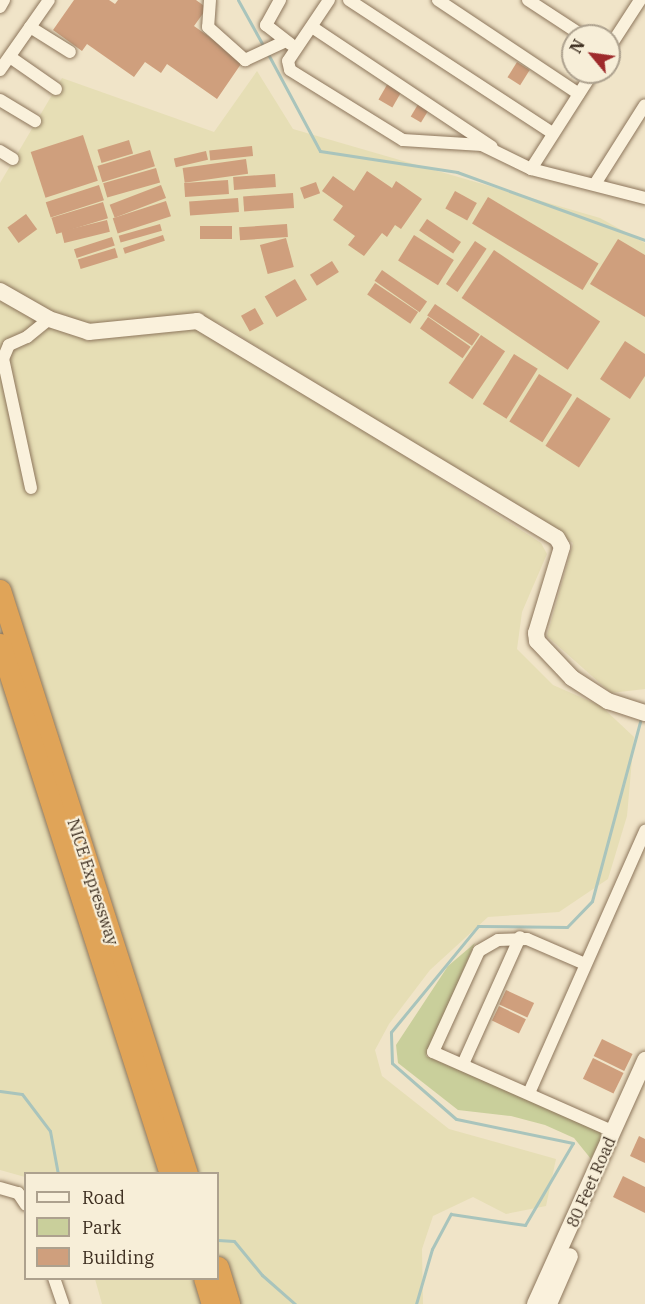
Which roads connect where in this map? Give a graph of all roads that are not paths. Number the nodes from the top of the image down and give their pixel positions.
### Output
1 (4, 0) edge
2 (49, 0) edge
3 (210, 0) edge
4 (280, 0) edge
5 (329, 0) edge
6 (349, 0) edge
7 (438, 0) edge
8 (528, 0) edge
9 (640, 0) edge
10 (0, 7) edge
11 (565, 24) edge
12 (30, 27) junction
13 (312, 27) junction
14 (621, 29) edge
15 (291, 45) junction
16 (70, 52) dead end
17 (10, 57) junction
18 (0, 70) edge
19 (585, 84) edge
20 (56, 88) dead end
21 (579, 94) junction
22 (0, 100) edge
23 (645, 105) edge
24 (35, 121) dead end
25 (552, 133) junction
26 (0, 151) edge
27 (497, 152) junction
28 (13, 159) dead end
29 (531, 170) junction
30 (595, 184) junction
31 (645, 198) edge
32 (0, 291) edge
33 (49, 319) junction
34 (31, 488) dead end
35 (0, 590) edge
36 (0, 644) edge
37 (641, 712) edge
38 (645, 831) edge
39 (520, 937) junction
40 (585, 964) junction
41 (645, 1060) edge
42 (463, 1064) junction
43 (645, 1088) edge
44 (529, 1093) junction
45 (614, 1132) junction
46 (170, 1172) edge
47 (187, 1172) edge
48 (0, 1188) edge
49 (24, 1202) edge
50 (219, 1270) edge
51 (55, 1280) edge
52 (205, 1280) edge
53 (63, 1304) edge
54 (212, 1304) edge
55 (229, 1304) edge
56 (535, 1304) edge
57 (549, 1304) edge

1 - 10 street
2 - 12 street
3 - 15 street
4 - 15 street
5 - 13 street
6 - 25 street
7 - 21 street
8 - 11 street
9 - 14 street
12 - 16 street
12 - 17 street
13 - 15 street
13 - 27 street
15 - 27 street
17 - 18 street
17 - 20 street
19 - 21 street
21 - 25 street
22 - 24 street
23 - 30 street
25 - 29 street
26 - 28 street
27 - 29 street
29 - 30 street
30 - 31 street
32 - 33 street
33 - 34 street
33 - 37 street
35 - 47 highway, NICE Expressway
36 - 46 highway, NICE Expressway
38 - 40 street
39 - 40 street
39 - 42 street
39 - 42 street
40 - 44 street
41 - 45 street, 80 Feet Road
42 - 44 street
43 - 57 street, 80 Feet Road
44 - 45 street
45 - 56 street, 80 Feet Road
48 - 49 street
50 - 55 highway
51 - 53 street
52 - 54 highway

